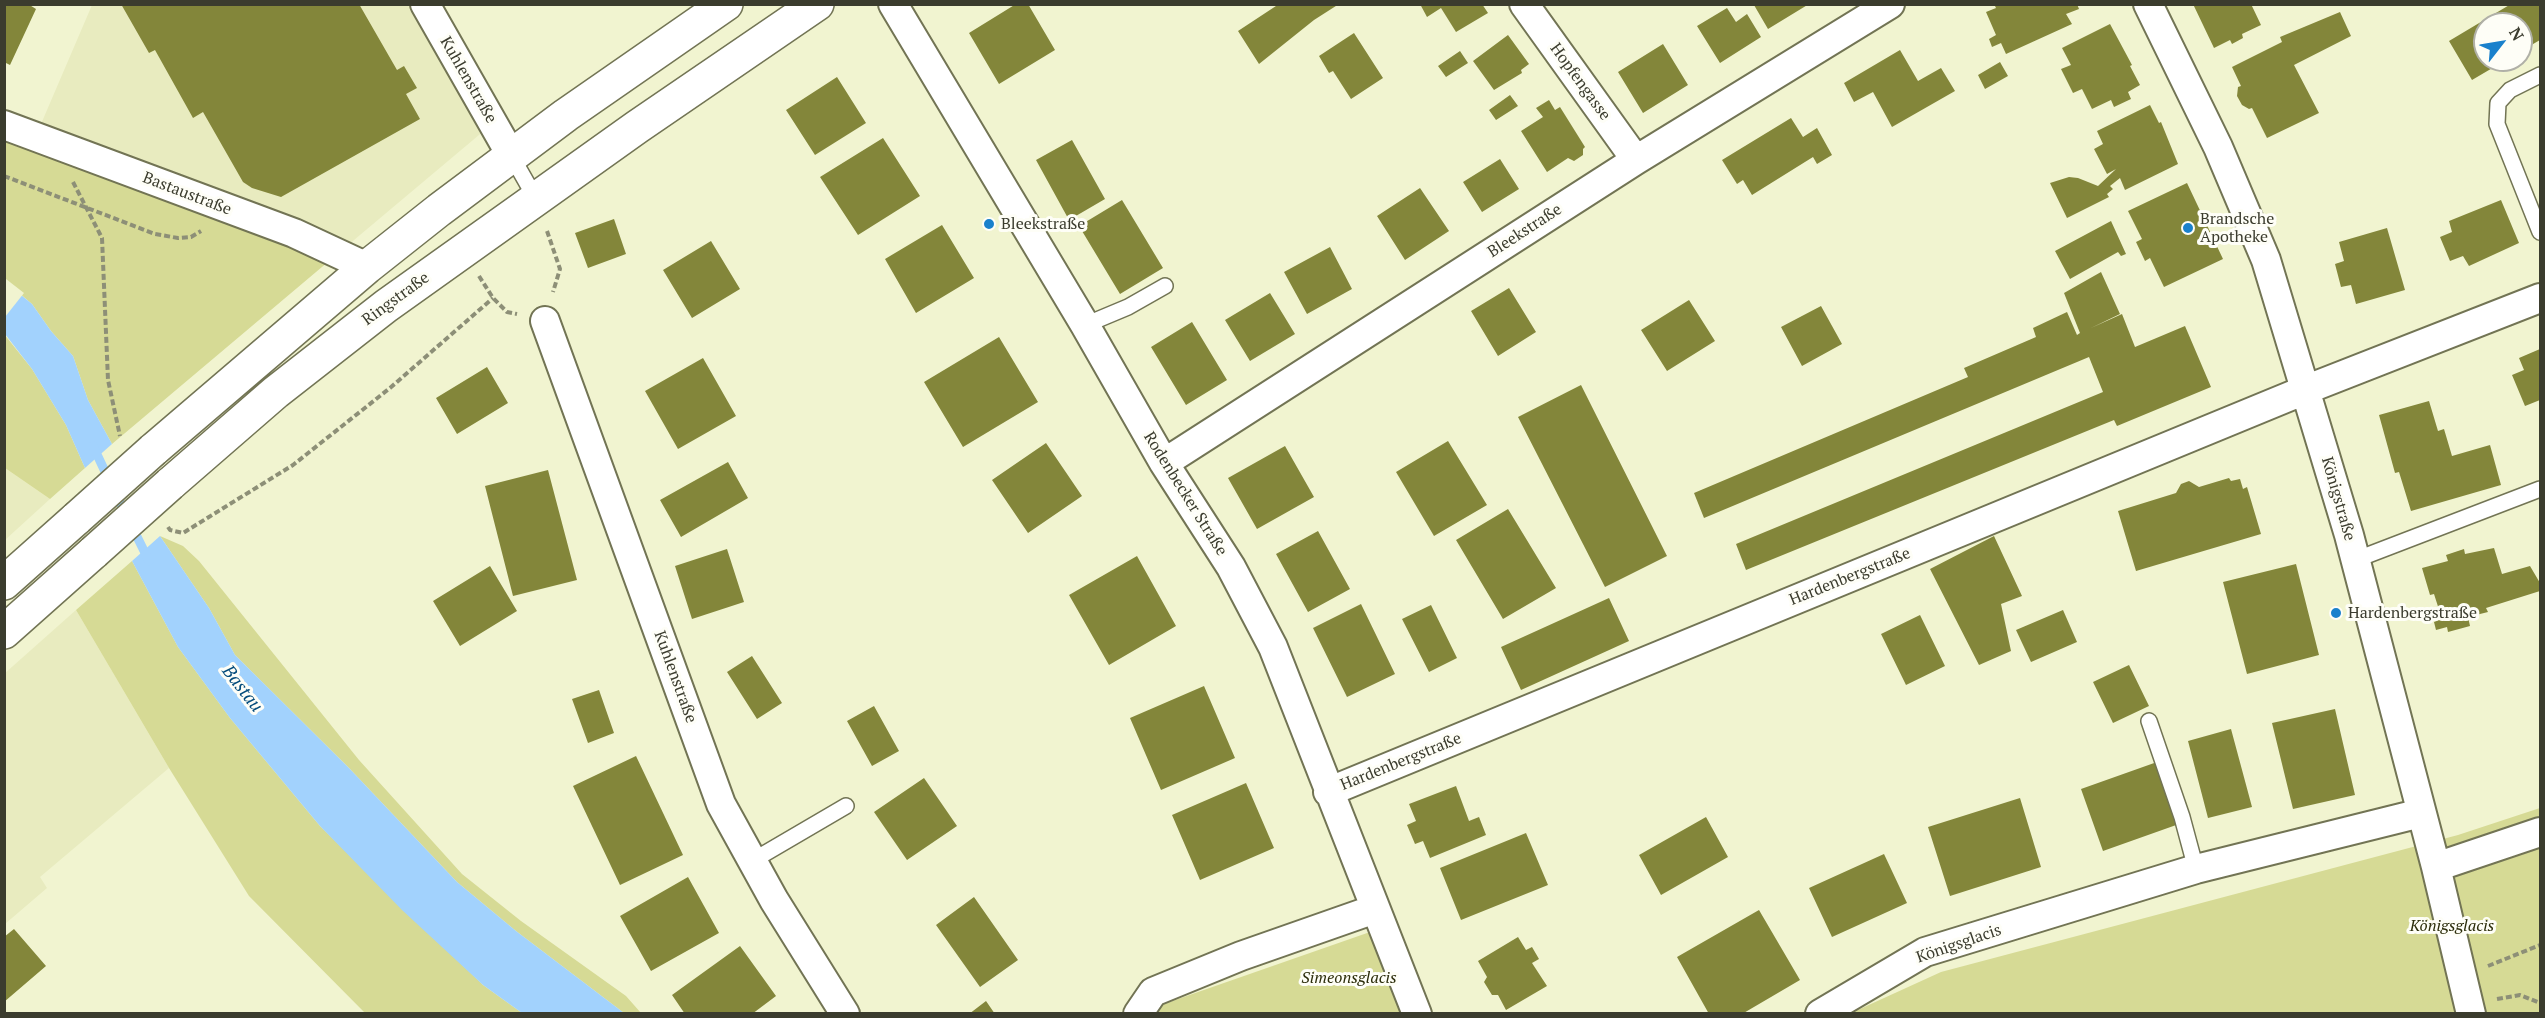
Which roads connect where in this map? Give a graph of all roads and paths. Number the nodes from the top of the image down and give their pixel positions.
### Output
1 (425, 4) edge
2 (726, 4) edge
3 (817, 4) edge
4 (893, 4) edge
5 (1524, 4) edge
6 (1890, 4) edge
7 (2148, 4) edge
8 (2541, 75) edge
9 (4, 125) edge
10 (511, 155) junction
11 (1636, 160) junction
12 (4, 176) edge
13 (536, 199) junction
14 (237, 213) junction
15 (2541, 232) edge
16 (367, 267) junction
17 (1165, 286) dead end
18 (2541, 298) edge
19 (545, 321) joint
20 (1085, 325) junction
21 (2305, 390) junction
22 (1164, 463) junction
23 (2541, 489) edge
24 (2355, 560) junction
25 (4, 583) edge
26 (4, 632) edge
27 (2149, 721) dead end
28 (1328, 792) junction
29 (846, 806) dead end
30 (2421, 813) junction
31 (2541, 832) edge
32 (752, 861) junction
33 (2436, 867) junction
34 (2196, 869) junction
35 (1375, 909) junction
36 (2541, 945) edge
37 (2461, 977) junction
38 (2541, 1003) edge
39 (2471, 1013) edge
40 (845, 1014) edge
41 (1138, 1014) edge
42 (1417, 1014) edge
43 (1820, 1014) edge

1 - 10 street, Kuhlenstraße
2 - 10 main road
3 - 13 main road, Ringstraße
4 - 20 street, Rodenbecker Straße
5 - 11 street, Hopfengasse
6 - 11 street, Bleekstraße
7 - 21 street, Königstraße
8 - 15 lane
9 - 14 street, Bastaustraße
10 - 13 lane
10 - 16 main road
11 - 22 street, Bleekstraße
12 - 14 path
13 - 19 path
13 - 26 main road, Ringstraße, bridge
14 - 16 street, Bastaustraße
16 - 25 main road, bridge
17 - 20 lane
18 - 21 street, Hardenbergstraße
19 - 32 street, Kuhlenstraße
20 - 22 street, Rodenbecker Straße
21 - 24 street, Königstraße
21 - 28 street, Hardenbergstraße
22 - 28 street, Rodenbecker Straße
23 - 24 lane
24 - 30 street, Königstraße
27 - 34 lane
28 - 35 street, Rodenbecker Straße
29 - 32 lane
30 - 33 street, Königstraße
30 - 34 street, Königsglacis
31 - 33 street
32 - 40 street, Kuhlenstraße
33 - 37 street, Königstraße
34 - 43 street, Königsglacis
35 - 41 street
35 - 42 street, Rodenbecker Straße
36 - 37 path
37 - 39 street, Königstraße
38 - 39 path

